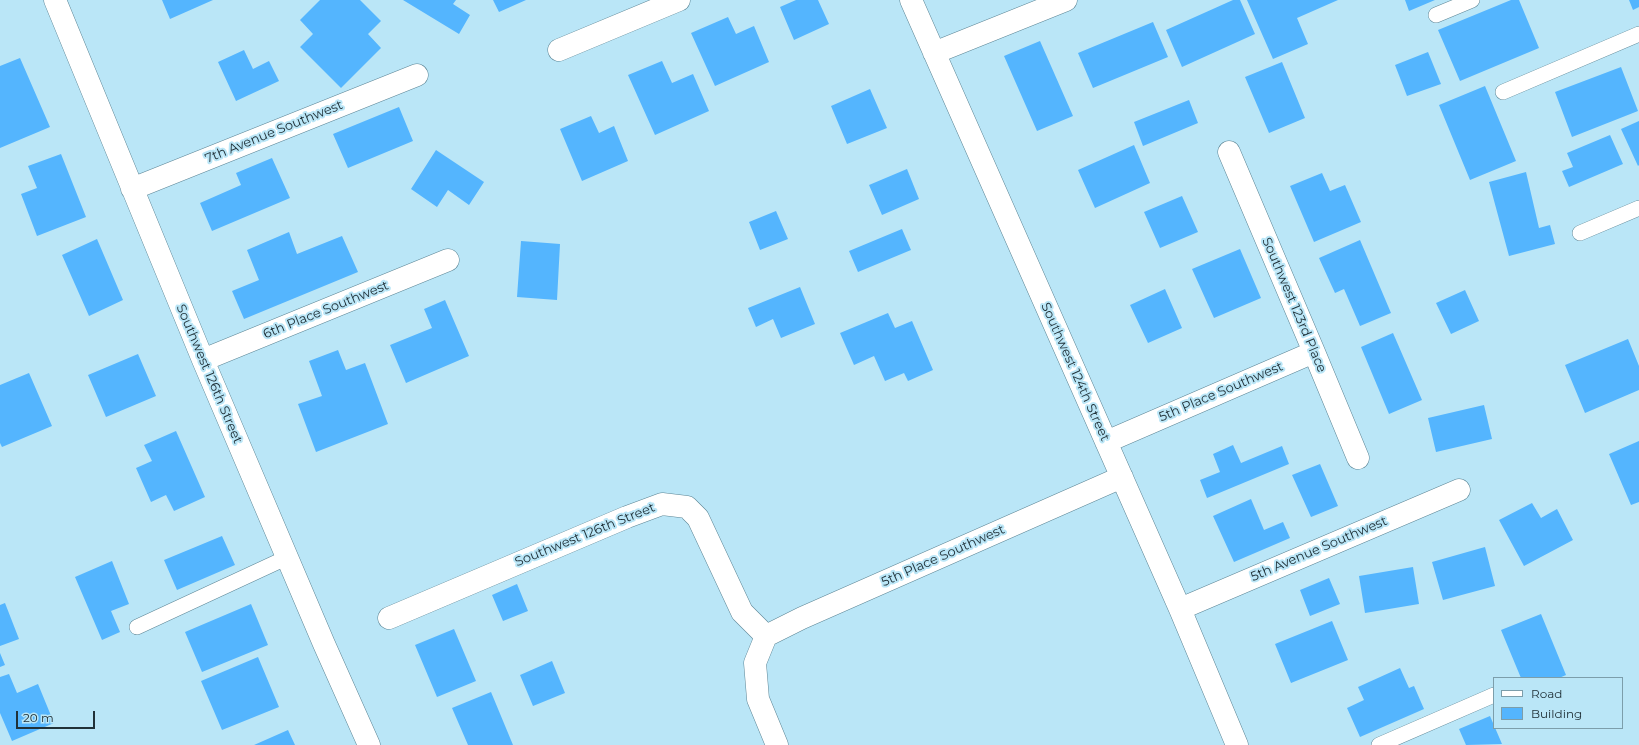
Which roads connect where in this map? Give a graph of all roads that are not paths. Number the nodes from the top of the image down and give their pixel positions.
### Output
1 (55, 0) edge
2 (679, 0) edge
3 (911, 0) edge
4 (1066, 0) edge
5 (1472, 0) edge
6 (1436, 15) dead end
7 (1639, 34) edge
8 (559, 50) dead end
9 (934, 53) junction
10 (417, 75) dead end
11 (1503, 92) dead end
12 (1229, 152) dead end
13 (132, 189) junction
14 (1639, 208) edge
15 (1580, 233) dead end
16 (448, 260) dead end
17 (1314, 352) junction
18 (203, 360) junction
19 (1106, 442) junction
20 (1358, 458) dead end
21 (1122, 477) junction
22 (1459, 490) dead end
23 (288, 557) junction
24 (1180, 609) junction
25 (389, 618) dead end
26 (137, 626) dead end
27 (766, 636) junction
28 (1493, 695) edge
29 (369, 745) edge
30 (777, 745) edge
31 (1238, 745) edge
32 (1379, 745) edge

1 - 13 street, Southwest 126th Street
2 - 8 street
3 - 9 street, Southwest 124th Street
4 - 9 street
5 - 6 lane
7 - 11 lane
9 - 19 street, Southwest 124th Street
10 - 13 street, 7th Avenue Southwest
12 - 17 street, Southwest 123rd Place
13 - 18 street, Southwest 126th Street
14 - 15 lane
16 - 18 street, 6th Place Southwest
17 - 19 street, 5th Place Southwest
17 - 20 street, Southwest 123rd Place
18 - 23 street, Southwest 126th Street
19 - 21 street, Southwest 124th Street
21 - 24 street, Southwest 124th Street
21 - 27 street, 5th Place Southwest
22 - 24 street, 5th Avenue Southwest
23 - 26 lane
23 - 29 street, Southwest 126th Street
24 - 31 street, Southwest 124th Street
25 - 27 street, Southwest 126th Street
27 - 30 street
28 - 32 lane

